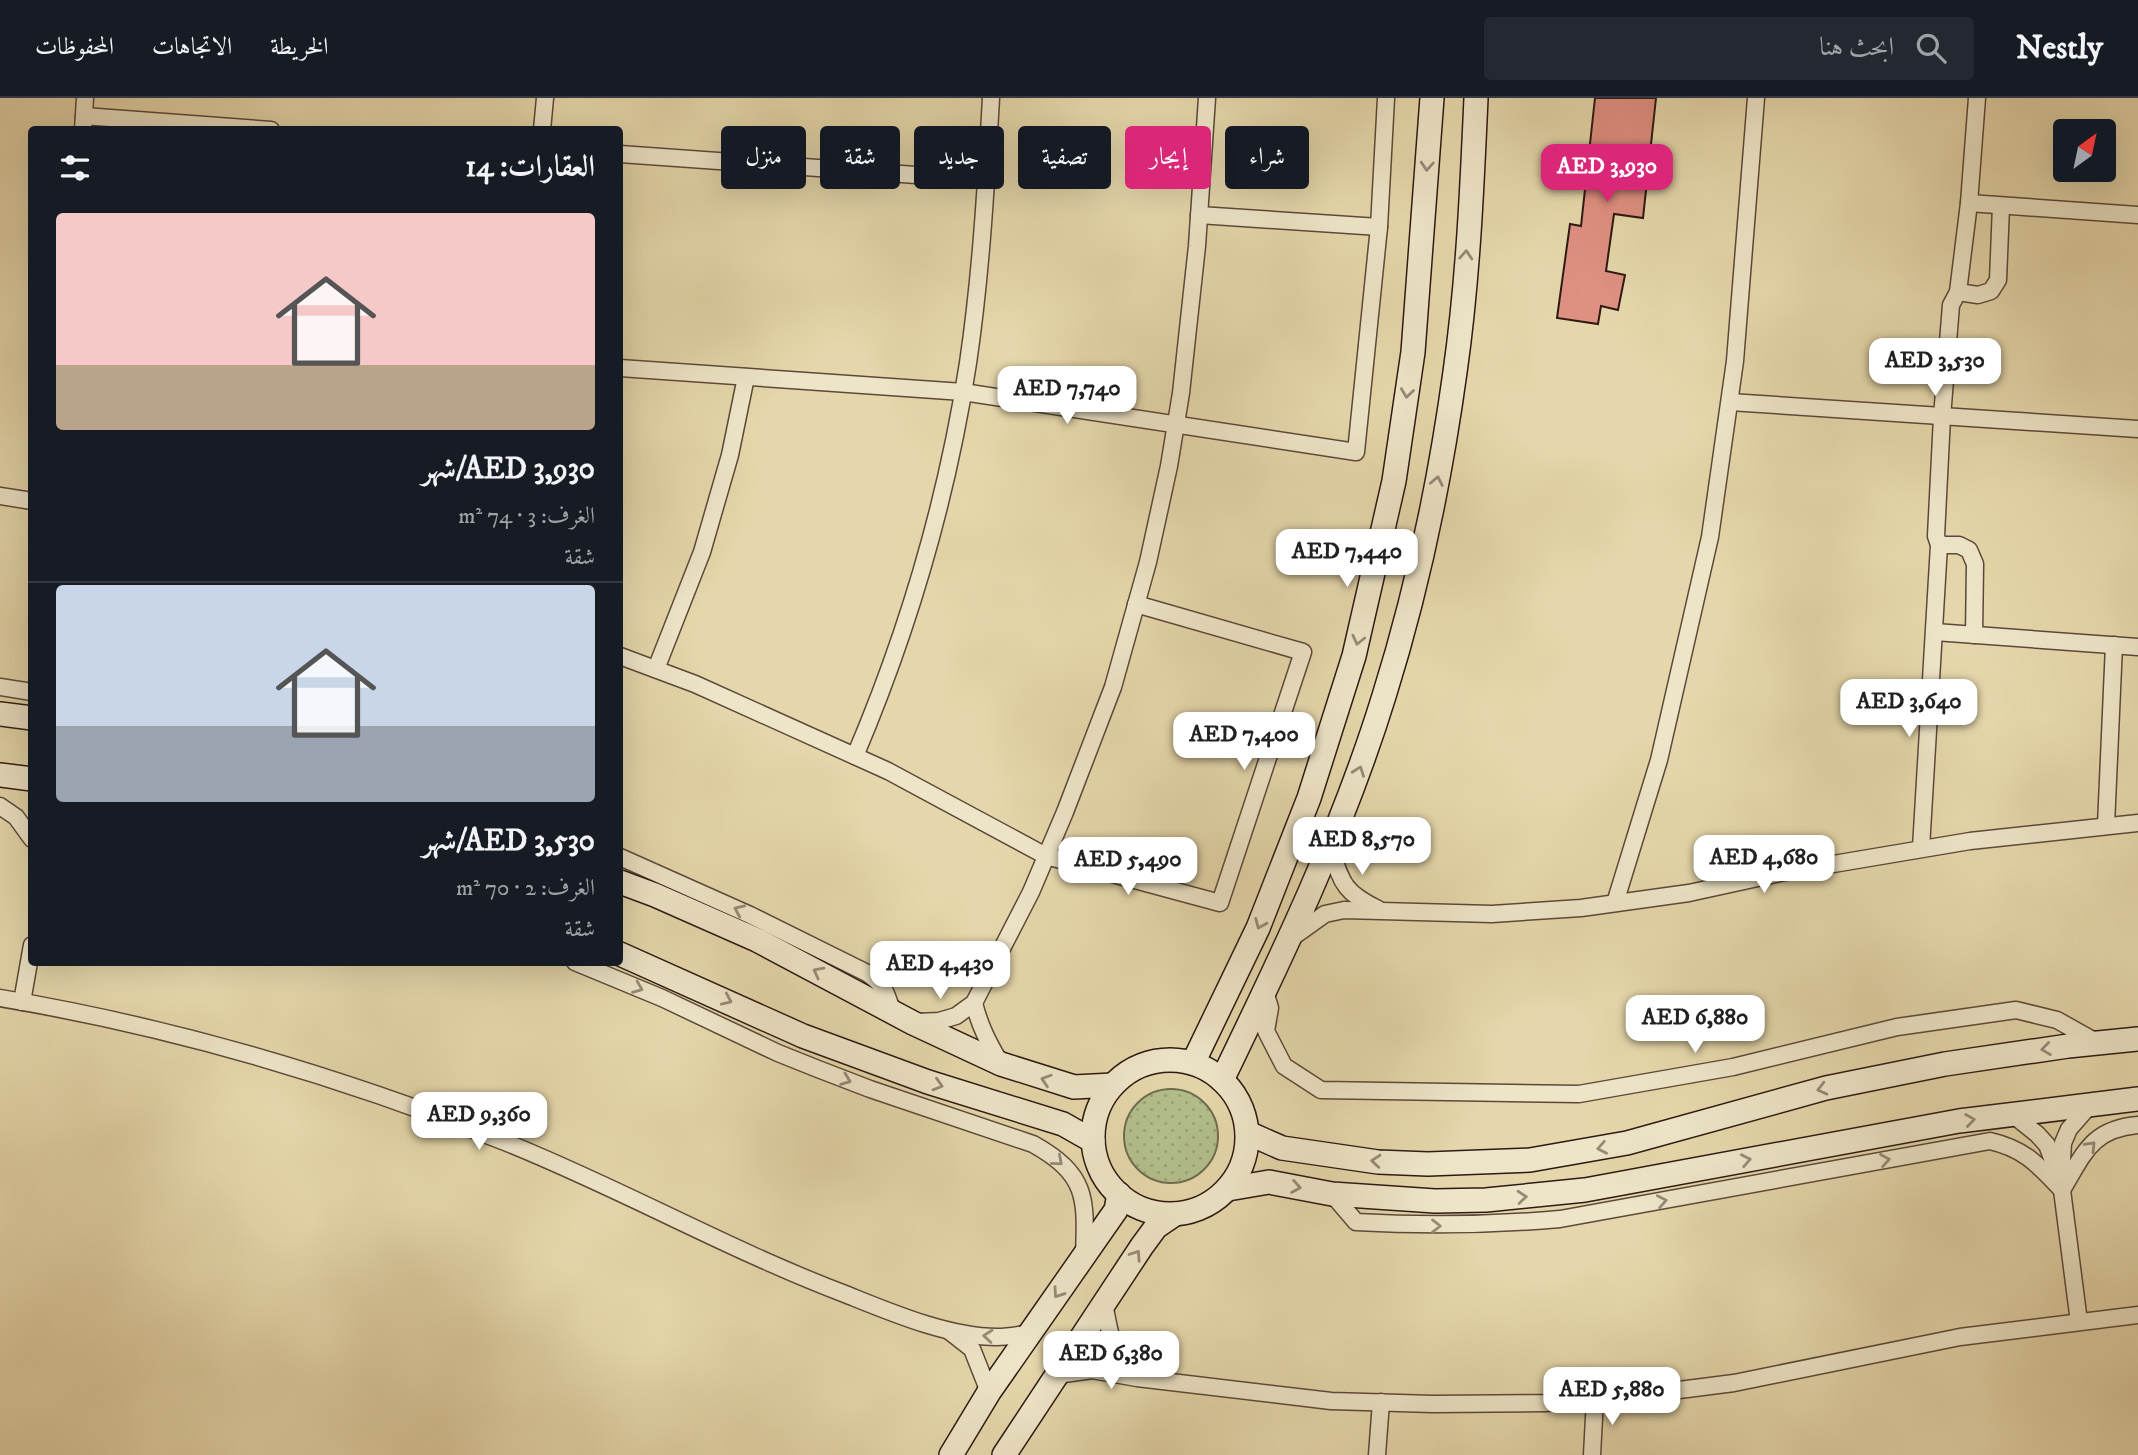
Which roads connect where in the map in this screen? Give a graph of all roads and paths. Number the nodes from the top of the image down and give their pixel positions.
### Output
1 (85, 98) edge
2 (545, 98) edge
3 (991, 98) edge
4 (1207, 98) edge
5 (1386, 98) edge
6 (1432, 98) edge
7 (1476, 98) edge
8 (1756, 98) edge
9 (1977, 98) edge
10 (83, 123) edge
11 (164, 126) edge
12 (542, 126) edge
13 (989, 126) edge
14 (623, 154) edge
15 (914, 175) edge
16 (985, 189) edge
17 (1969, 203) junction
18 (2001, 206) junction
19 (1199, 215) junction
20 (2138, 215) edge
21 (1379, 227) junction
22 (1958, 292) junction
23 (623, 368) edge
24 (746, 377) junction
25 (963, 392) junction
26 (1730, 402) junction
27 (1942, 416) junction
28 (1176, 424) junction
29 (2138, 429) edge
30 (0, 496) edge
31 (28, 500) edge
32 (1939, 545) junction
33 (1136, 604) junction
34 (1934, 632) junction
35 (1974, 635) junction
36 (2114, 645) junction
37 (2138, 647) edge
38 (623, 657) edge
39 (656, 669) junction
40 (0, 687) edge
41 (28, 691) edge
42 (0, 714) edge
43 (28, 718) edge
44 (855, 756) junction
45 (0, 806) edge
46 (2138, 823) edge
47 (2106, 825) junction
48 (28, 834) edge
49 (1330, 847) junction
50 (1921, 848) junction
51 (1046, 856) junction
52 (623, 858) edge
53 (623, 883) edge
54 (1615, 903) junction
55 (1387, 913) junction
56 (1289, 940) junction
57 (623, 955) edge
58 (28, 966) edge
59 (585, 966) edge
60 (1265, 991) junction
61 (0, 998) edge
62 (22, 1002) junction
63 (974, 1003) junction
64 (892, 1011) junction
65 (914, 1023) junction
66 (2138, 1024) edge
67 (2119, 1041) edge
68 (1001, 1063) junction
69 (1193, 1063) junction
70 (1222, 1080) junction
71 (1113, 1085) junction
72 (2138, 1099) edge
73 (2091, 1104) junction
74 (2012, 1114) junction
75 (2138, 1125) edge
76 (1248, 1133) junction
77 (1093, 1141) junction
78 (2061, 1185) junction
79 (1228, 1189) junction
80 (1119, 1194) junction
81 (1332, 1194) junction
82 (1175, 1214) junction
83 (1084, 1256) junction
84 (1104, 1303) junction
85 (2138, 1315) edge
86 (2079, 1322) junction
87 (947, 1329) junction
88 (1030, 1334) junction
89 (1114, 1347) junction
90 (1113, 1372) junction
91 (1057, 1375) junction
92 (1164, 1381) junction
93 (989, 1392) junction
94 (1595, 1399) junction
95 (1381, 1402) junction
96 (951, 1455) edge
97 (1004, 1455) edge
98 (1377, 1455) edge
99 (1592, 1455) edge

1 - 10 street
2 - 12 street
3 - 13 street
4 - 19 street
5 - 21 street
6 -> 69 main road
49 -> 7 main road
8 - 26 street
9 - 17 street
10 - 11 street
14 - 15 street
16 - 25 street
17 - 18 street
17 - 22 street
18 - 20 street
18 - 22 street
19 - 21 street
19 - 28 street
21 - 28 street
22 - 27 street
23 - 24 street
24 - 25 street
24 - 39 street
25 - 28 street
25 - 44 street
26 - 27 street
26 - 54 street
27 - 29 street
27 - 32 street
28 - 33 street
30 - 31 street
32 - 34 street
32 - 35 street
33 - 51 street
33 - 51 street
34 - 35 street
34 - 50 street
35 - 36 street
36 - 37 street
36 - 47 street
38 - 39 street
39 - 44 street
40 - 41 street
42 - 43 main road
44 - 51 street
45 - 48 street
46 - 47 street
47 - 50 street
49 - 55 street
49 - 56 main road
50 - 54 street
51 - 63 street
64 -> 52 street
64 -> 53 main road
54 - 55 street
55 - 56 street
56 - 60 main road
57 -> 77 main road
58 - 62 street
59 -> 83 street
60 - 67 street
60 - 70 main road
61 - 62 street
62 - 87 street
63 - 65 street
63 - 68 street
64 - 65 main road
65 - 68 main road
66 - 67 street
67 -> 76 main road
71 -> 68 main road
69 - 70 main road
69 - 71 main road
70 - 76 main road
71 - 77 main road
72 - 73 main road
73 - 74 main road
73 - 78 street
74 - 78 street
81 -> 74 main road
78 -> 75 street
76 - 79 main road
77 - 80 main road
81 -> 78 street
78 - 86 street
79 -> 81 main road
79 - 82 main road
80 - 82 main road
80 - 83 main road
84 -> 82 main road
83 -> 88 main road
84 - 89 street
84 - 91 main road
85 - 86 street
86 - 94 street
88 -> 87 street
87 - 93 street
88 - 93 main road
89 - 90 street
89 - 92 street
90 - 91 street
90 - 92 street
91 - 97 main road
92 - 95 street
93 - 96 main road
94 - 95 street
94 - 99 street
95 - 98 street

